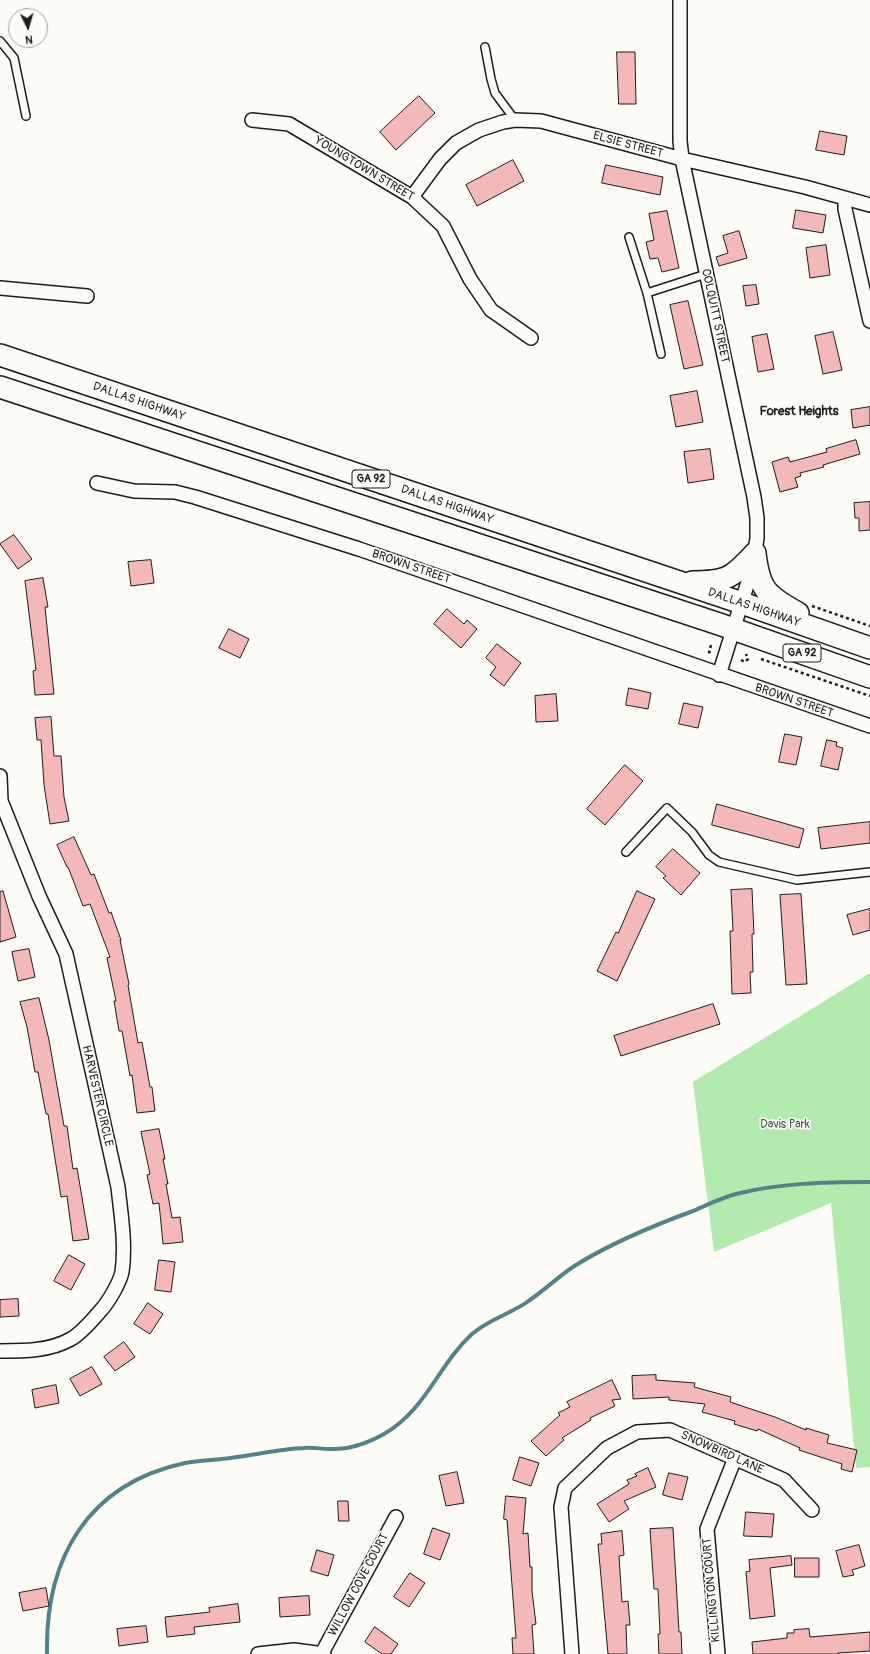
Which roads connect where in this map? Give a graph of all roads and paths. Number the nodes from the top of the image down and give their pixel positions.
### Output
1 (680, 0) edge
2 (0, 41) edge
3 (485, 47) dead end
4 (26, 116) dead end
5 (252, 120) dead end
6 (515, 120) junction
7 (682, 159) junction
8 (412, 197) junction
9 (845, 198) junction
10 (870, 205) edge
11 (629, 237) dead end
12 (706, 274) junction
13 (0, 288) edge
14 (647, 293) junction
15 (87, 296) dead end
16 (870, 321) edge
17 (531, 338) dead end
18 (661, 354) dead end
19 (0, 355) edge
20 (0, 387) edge
21 (98, 483) dead end
22 (755, 553) junction
23 (677, 582) junction
24 (742, 603) junction
25 (807, 604) dead end
26 (870, 626) edge
27 (733, 629) junction
28 (848, 640) junction
29 (711, 645) dead end
30 (870, 648) edge
31 (714, 654) dead end
32 (746, 654) dead end
33 (761, 659) dead end
34 (741, 660) dead end
35 (719, 675) junction
36 (870, 677) edge
37 (870, 696) edge
38 (870, 726) edge
39 (0, 776) edge
40 (626, 852) dead end
41 (870, 872) edge
42 (0, 1351) edge
43 (735, 1458) junction
44 (812, 1510) dead end
45 (396, 1517) dead end
46 (323, 1653) edge
47 (258, 1654) edge
48 (572, 1654) edge
49 (718, 1654) edge

1 - 7 street, COLQUITT STREET
2 - 4 lane
3 - 6 lane
5 - 8 street, YOUNGTOWN STREET
6 - 7 street, ELSIE STREET
6 - 8 street, ELSIE STREET
7 - 9 street, ELSIE STREET
7 - 12 street, COLQUITT STREET
8 - 17 street, YOUNGTOWN STREET
9 - 10 street, ELSIE STREET
9 - 16 street
11 - 14 lane
12 - 14 lane
12 - 22 street, COLQUITT STREET
13 - 15 street
14 - 18 lane
19 - 23 main road, DALLAS HIGHWAY / GA 92
20 - 27 main road, GA 92
21 - 35 street, BROWN STREET
22 - 23 main road
22 - 24 street, COLQUITT STREET
22 - 28 main road
23 - 24 main road, DALLAS HIGHWAY / GA 92
24 - 27 street, COLQUITT STREET
24 - 28 main road, DALLAS HIGHWAY / GA 92
25 - 26 path
27 - 35 street
27 - 36 main road, GA 92
28 - 30 main road, DALLAS HIGHWAY / GA 92
29 - 31 path
32 - 34 path
33 - 37 path
35 - 38 street, BROWN STREET
39 - 42 street, HARVESTER CIRCLE
40 - 41 lane
43 - 44 street, SNOWBIRD LANE
43 - 48 street, SNOWBIRD LANE
43 - 49 street, KILLINGTON COURT
45 - 46 street, WILLOW COVE COURT
46 - 47 street

